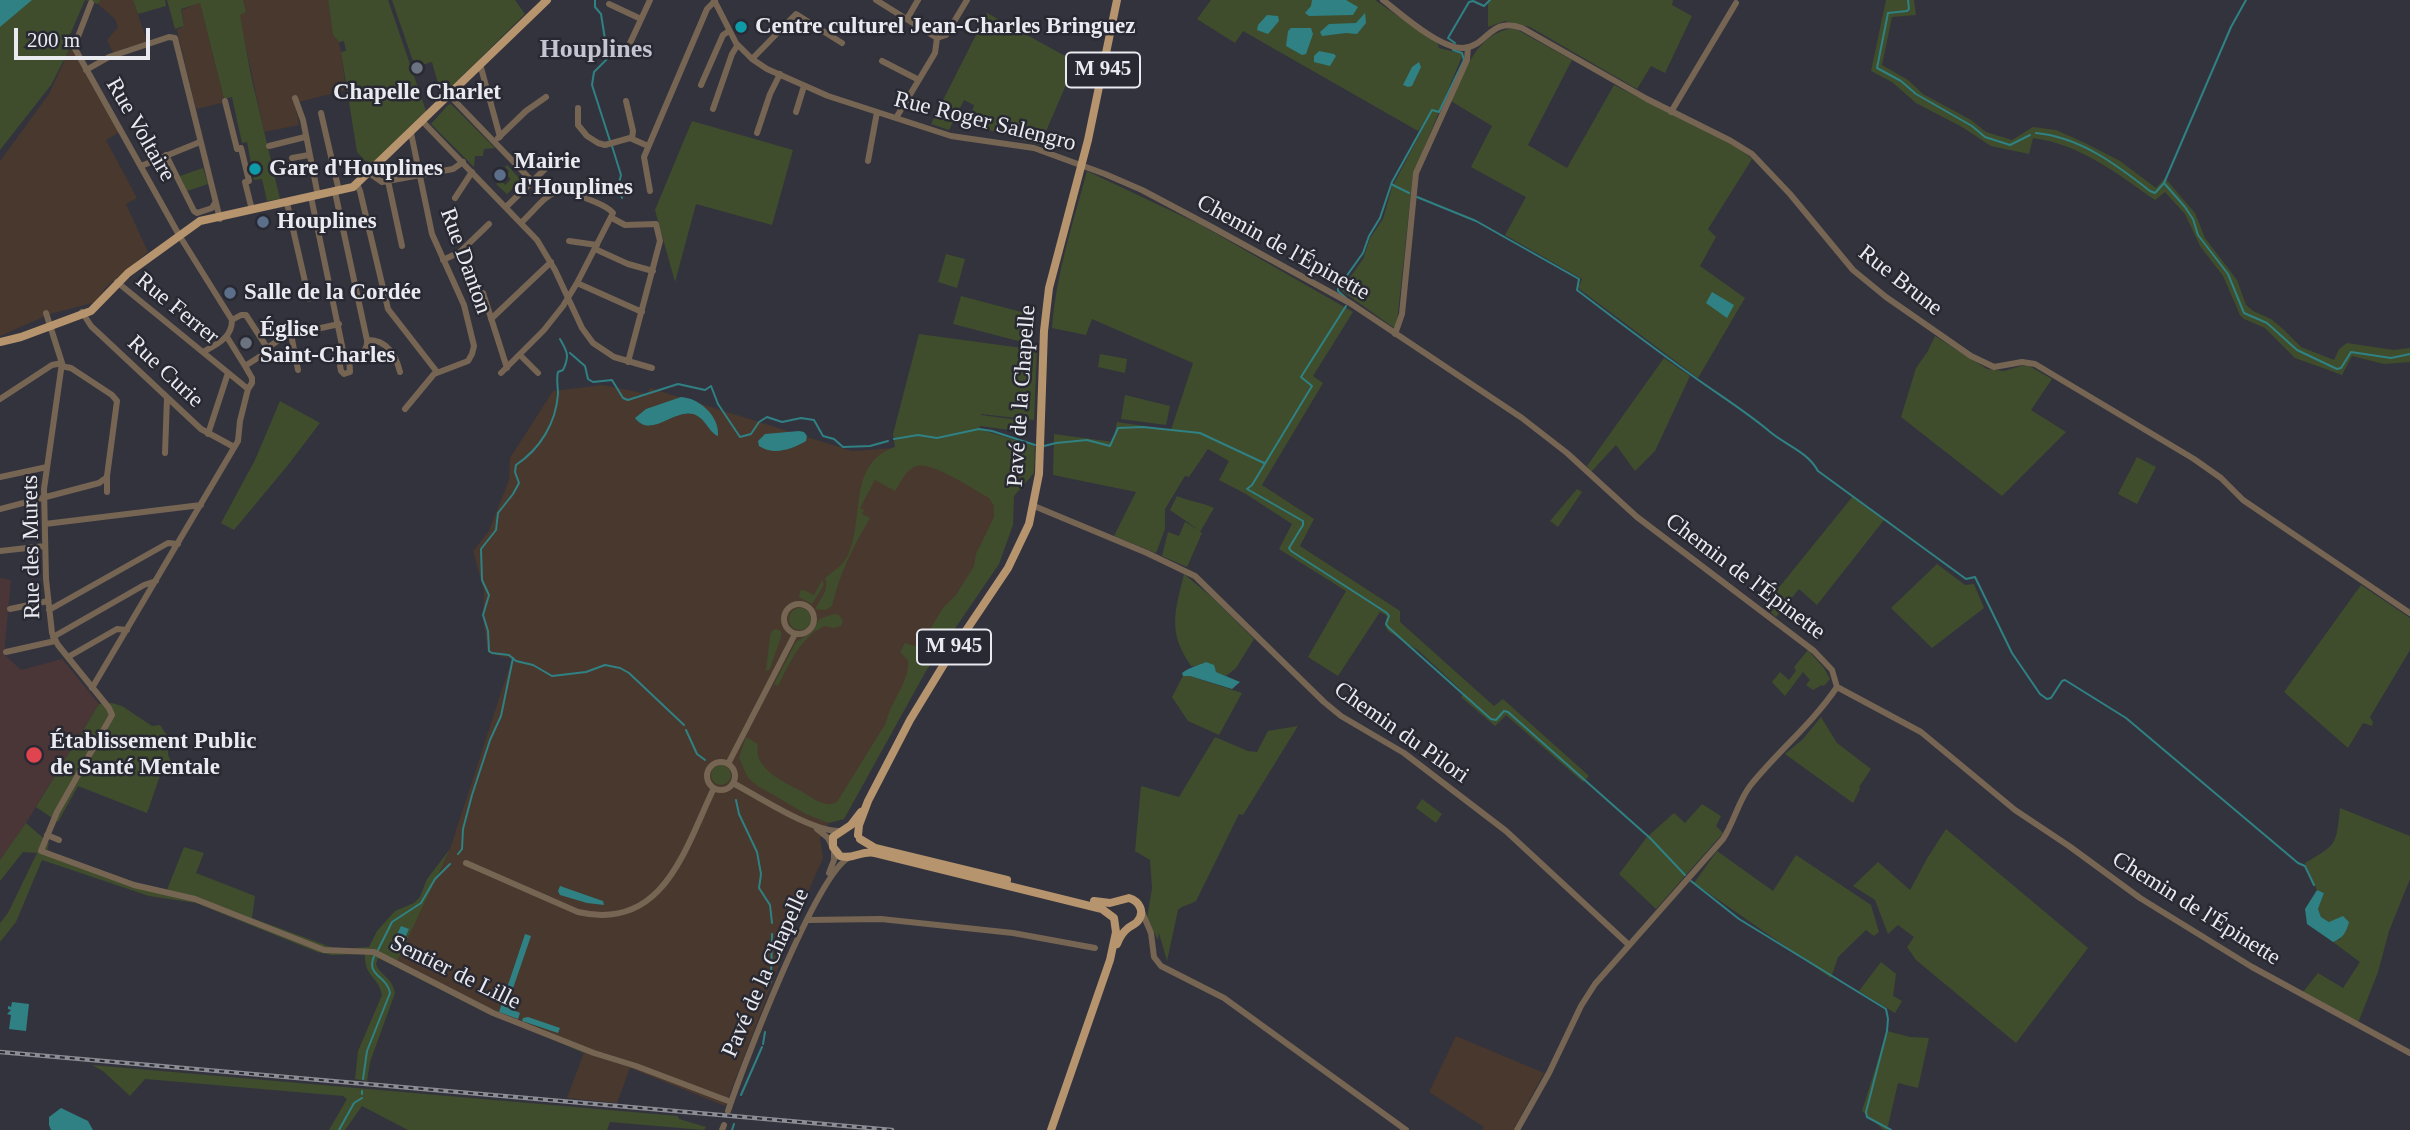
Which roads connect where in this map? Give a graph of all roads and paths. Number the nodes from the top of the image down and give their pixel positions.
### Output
1 (547, 0) edge
2 (650, 0) edge
3 (876, 0) edge
4 (918, 0) edge
5 (967, 0) edge
6 (1117, 0) edge
7 (1383, 0) edge
8 (714, 1) edge
9 (91, 3) dead end
10 (1736, 3) dead end
11 (609, 4) dead end
12 (641, 19) junction
13 (907, 19) junction
14 (729, 31) junction
15 (937, 38) junction
16 (842, 43) dead end
17 (737, 46) junction
18 (1468, 47) junction
19 (625, 54) dead end
20 (752, 59) junction
21 (882, 61) dead end
22 (480, 64) junction
23 (86, 70) junction
24 (780, 74) junction
25 (919, 80) junction
26 (701, 85) dead end
27 (804, 86) junction
28 (449, 95) junction
29 (546, 97) dead end
30 (295, 98) dead end
31 (226, 101) dead end
32 (626, 102) dead end
33 (578, 107) dead end
34 (713, 109) dead end
35 (796, 112) dead end
36 (877, 112) junction
37 (1671, 112) junction
38 (321, 113) dead end
39 (896, 118) junction
40 (423, 122) junction
41 (411, 133) junction
42 (757, 133) dead end
43 (305, 137) junction
44 (632, 138) junction
45 (497, 140) junction
46 (200, 142) junction
47 (269, 146) dead end
48 (648, 146) junction
49 (166, 155) junction
50 (309, 155) junction
51 (292, 158) dead end
52 (868, 161) dead end
53 (463, 162) junction
54 (1082, 165) junction
55 (141, 166) junction
56 (545, 169) dead end
57 (472, 172) junction
58 (369, 173) junction
59 (420, 175) junction
60 (388, 181) junction
61 (532, 181) junction
62 (356, 184) junction
63 (650, 191) dead end
64 (337, 192) junction
65 (314, 197) junction
66 (455, 198) dead end
67 (215, 203) junction
68 (287, 203) junction
69 (506, 206) junction
70 (252, 210) junction
71 (612, 214) junction
72 (219, 218) junction
73 (522, 222) junction
74 (489, 224) dead end
75 (182, 233) junction
76 (569, 241) dead end
77 (402, 246) dead end
78 (596, 247) junction
79 (443, 260) junction
80 (551, 262) junction
81 (653, 271) junction
82 (117, 282) junction
83 (577, 283) junction
84 (483, 293) dead end
85 (568, 298) junction
86 (309, 299) dead end
87 (642, 312) junction
88 (82, 313) junction
89 (491, 319) junction
90 (232, 320) junction
91 (338, 322) junction
92 (48, 325) junction
93 (290, 334) junction
94 (1395, 334) junction
95 (227, 337) junction
96 (368, 340) junction
97 (0, 341) edge
98 (267, 348) junction
99 (203, 352) junction
100 (520, 355) junction
101 (628, 362) junction
102 (61, 366) junction
103 (244, 366) junction
104 (652, 368) dead end
105 (298, 370) dead end
106 (400, 372) dead end
107 (437, 372) junction
108 (228, 373) junction
109 (538, 373) dead end
110 (0, 388) edge
111 (248, 389) junction
112 (3, 397) edge
113 (167, 398) junction
114 (405, 409) dead end
115 (208, 434) junction
116 (234, 447) junction
117 (165, 453) dead end
118 (47, 467) junction
119 (107, 476) junction
120 (0, 477) edge
121 (107, 492) dead end
122 (44, 497) junction
123 (201, 505) junction
124 (1034, 506) junction
125 (0, 509) edge
126 (45, 524) junction
127 (178, 544) junction
128 (45, 546) junction
129 (0, 551) edge
130 (156, 581) junction
131 (48, 601) junction
132 (10, 609) dead end
133 (49, 610) junction
134 (2410, 613) edge
135 (127, 630) junction
136 (795, 634) junction
137 (54, 639) junction
138 (6, 652) dead end
139 (68, 657) junction
140 (1837, 687) junction
141 (92, 688) junction
142 (728, 764) junction
143 (733, 783) junction
144 (714, 788) junction
145 (868, 801) junction
146 (807, 822) junction
147 (841, 830) junction
148 (47, 835) junction
149 (859, 837) junction
150 (60, 840) dead end
151 (833, 848) junction
152 (851, 857) junction
153 (466, 863) dead end
154 (1117, 901) junction
155 (816, 904) junction
156 (1141, 910) junction
157 (1115, 919) junction
158 (808, 920) junction
159 (1132, 925) junction
160 (1152, 943) junction
161 (1629, 945) junction
162 (1095, 948) dead end
163 (1110, 960) junction
164 (2410, 1053) edge
165 (731, 1102) junction
166 (729, 1111) dead end
167 (1051, 1130) edge
168 (1406, 1130) edge
169 (1517, 1130) edge

1 - 22 main road
2 - 12 street
3 - 13 street
4 - 13 street
5 - 15 street
6 - 54 main road, Pavé de la Chapelle / M 945
7 - 18 street
8 - 14 street, Rue Roger Salengro
8 - 48 street
9 - 23 street, Rue Voltaire
10 - 37 street
11 - 12 street
12 - 19 street
13 - 15 street
14 - 17 street, Rue Roger Salengro
14 - 26 street
15 - 25 street
16 - 20 street
17 - 20 street, Rue Roger Salengro
17 - 34 street
18 - 37 street, Rue Brune
18 - 94 street
20 - 24 street, Rue Roger Salengro
21 - 25 street
22 - 28 main road
22 - 45 street
23 - 46 street
23 - 55 street, Rue Voltaire
24 - 27 street, Rue Roger Salengro
24 - 42 street
25 - 39 street
27 - 35 street
27 - 36 street, Rue Roger Salengro
28 - 40 main road
28 - 45 street
29 - 45 street
30 - 43 street
31 - 70 street
32 - 44 street
33 - 44 street
36 - 39 street, Rue Roger Salengro
36 - 52 street
37 - 134 street, Rue Brune
38 - 64 street
39 - 54 street, Rue Roger Salengro
40 - 41 main road
40 - 53 street
41 - 58 main road
41 - 59 street, Rue Danton
43 - 47 street
43 - 50 street
44 - 48 street
45 - 61 street
46 - 49 street
46 - 67 street
48 - 63 street
49 - 55 street
49 - 67 street
50 - 51 street
50 - 65 street
53 - 57 street
53 - 59 street
54 - 94 street, Chemin de l'Épinette
54 - 124 main road, Pavé de la Chapelle / M 945
55 - 75 street, Rue Voltaire
56 - 61 street
57 - 66 street
57 - 69 street
58 - 60 street
58 - 62 main road
59 - 60 street
59 - 79 street, Rue Danton
60 - 77 street
61 - 69 street
62 - 64 main road
62 - 107 street
64 - 65 main road
64 - 96 street
65 - 68 main road
65 - 91 street
67 - 72 street
68 - 70 main road
68 - 86 street
69 - 73 street
70 - 72 main road
71 - 73 street
71 - 78 street
71 - 81 street
72 - 75 main road
73 - 80 street
74 - 79 street
75 - 82 main road
75 - 90 street, Rue Voltaire
76 - 78 street
78 - 81 street
78 - 83 street
79 - 107 street, Rue Danton
80 - 85 street
80 - 89 street
81 - 87 street
82 - 88 main road
82 - 99 street, Rue Ferrer
83 - 85 street
83 - 87 street
84 - 89 street
85 - 100 street
85 - 101 street
87 - 101 street
88 - 92 main road
88 - 113 street, Rue Curie
89 - 100 street
90 - 95 street
90 - 98 street
91 - 93 street
91 - 96 street
92 - 97 main road
92 - 102 street, Rue des Murets
93 - 98 street
93 - 105 street
94 - 140 street, Chemin de l'Épinette
95 - 99 street
95 - 103 street
96 - 106 street
98 - 103 street
99 - 108 street, Rue Ferrer
100 - 109 street
101 - 104 street
102 - 112 street
102 - 118 street, Rue des Murets
102 - 119 street
103 - 111 street
107 - 114 street
108 - 111 street, Rue Ferrer
108 - 115 street
110 - 112 street
111 - 116 street
113 - 115 street, Rue Curie
113 - 117 street
115 - 116 street, Rue Curie
116 - 123 street
118 - 120 street
118 - 122 street, Rue des Murets
119 - 121 street
119 - 122 street
122 - 125 street
122 - 126 street, Rue des Murets
123 - 126 street
123 - 127 street
124 - 145 main road, Pavé de la Chapelle / M 945
124 - 161 street, Chemin du Pilori
126 - 128 street, Rue des Murets
127 - 130 street
127 - 133 street
128 - 129 street
128 - 131 street, Rue des Murets
130 - 135 street
130 - 137 street
131 - 132 street
131 - 133 street, Rue des Murets
133 - 137 street, Rue des Murets
135 - 139 street
135 - 141 street
136 - 136 street
136 - 142 street
137 - 138 street
137 - 139 street, Rue des Murets
139 - 141 street, Rue des Murets
140 - 161 street
140 - 164 street, Chemin de l'Épinette
141 - 148 street, Rue des Murets
142 - 143 street
142 - 144 street
143 - 144 street
143 - 146 street
144 - 153 street
145 - 147 main road, Pavé de la Chapelle / M 945
145 - 149 main road, Pavé de la Chapelle / M 945
146 - 147 street
146 - 151 street
147 - 149 main road
147 - 151 main road, Pavé de la Chapelle
148 - 150 street
148 - 165 street, Sentier de Lille
149 - 152 main road, Pavé de la Chapelle
149 - 154 main road
151 - 152 main road
151 - 155 street
152 - 155 street, Pavé de la Chapelle
152 - 157 main road
154 - 156 main road
154 - 157 main road
155 - 158 street, Pavé de la Chapelle
156 - 159 main road
156 - 160 street
157 - 159 main road
157 - 163 main road
158 - 162 street
158 - 165 street, Pavé de la Chapelle
159 - 160 street
159 - 163 main road
160 - 168 street
161 - 169 street
163 - 167 main road
165 - 166 street, Pavé de la Chapelle

